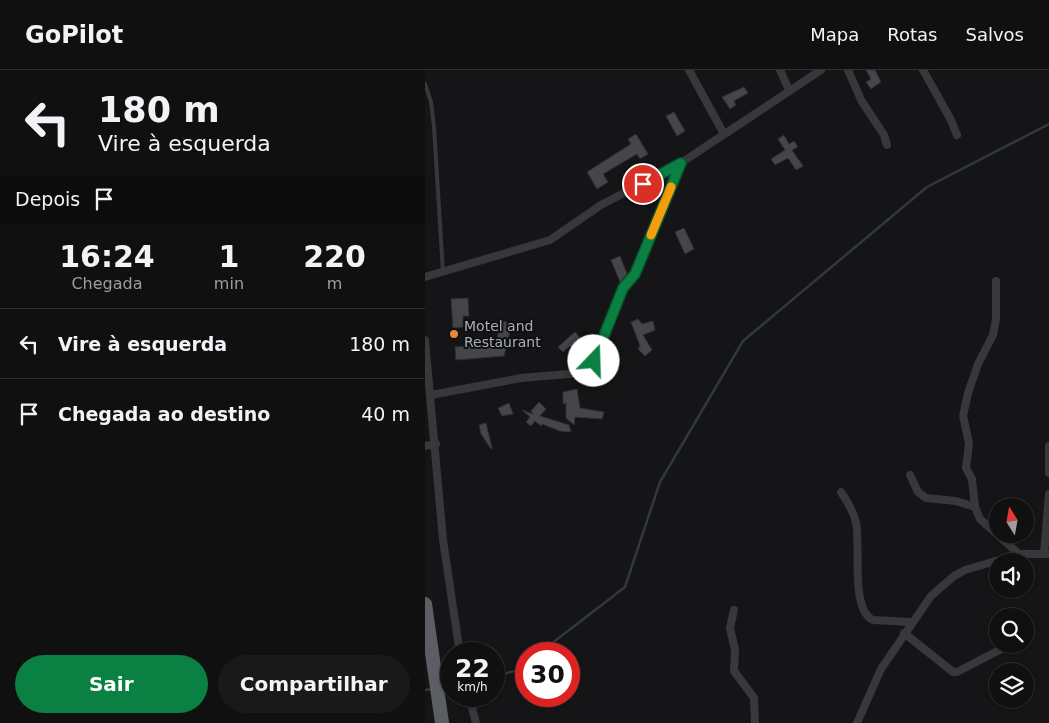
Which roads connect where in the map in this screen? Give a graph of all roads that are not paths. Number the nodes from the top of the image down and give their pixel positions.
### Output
1 (689, 70) edge
2 (780, 70) edge
3 (821, 70) edge
4 (849, 70) edge
5 (923, 70) edge
6 (425, 84) edge
7 (789, 90) junction
8 (724, 134) junction
9 (957, 135) dead end
10 (887, 146) dead end
11 (681, 163) junction
12 (443, 272) junction
13 (425, 277) edge
14 (997, 281) dead end
15 (425, 340) edge
16 (431, 395) junction
17 (435, 444) junction
18 (425, 446) edge
19 (1049, 446) edge
20 (1049, 473) edge
21 (910, 475) dead end
22 (841, 492) dead end
23 (1049, 494) edge
24 (975, 507) junction
25 (1018, 553) edge
26 (1034, 554) edge
27 (1047, 554) edge
28 (989, 563) edge
29 (425, 604) edge
30 (734, 610) dead end
31 (911, 622) junction
32 (905, 633) junction
33 (458, 642) edge
34 (994, 653) edge
35 (472, 707) edge
36 (442, 723) edge
37 (476, 723) edge
38 (755, 723) edge
39 (857, 723) edge

1 - 8 street
2 - 7 street
3 - 7 street
4 - 10 street
5 - 9 street
6 - 12 lane
7 - 8 street
8 - 11 street
11 - 12 street
11 - 16 street
12 - 13 street
14 - 24 street
15 - 16 street
16 - 17 street
17 - 18 street
17 - 33 street
19 - 20 street
21 - 24 street
22 - 31 street
23 - 27 street
24 - 25 street
26 - 27 street
28 - 31 street
29 - 36 highway
30 - 38 street
31 - 32 street
32 - 34 street
32 - 39 street
35 - 37 street

